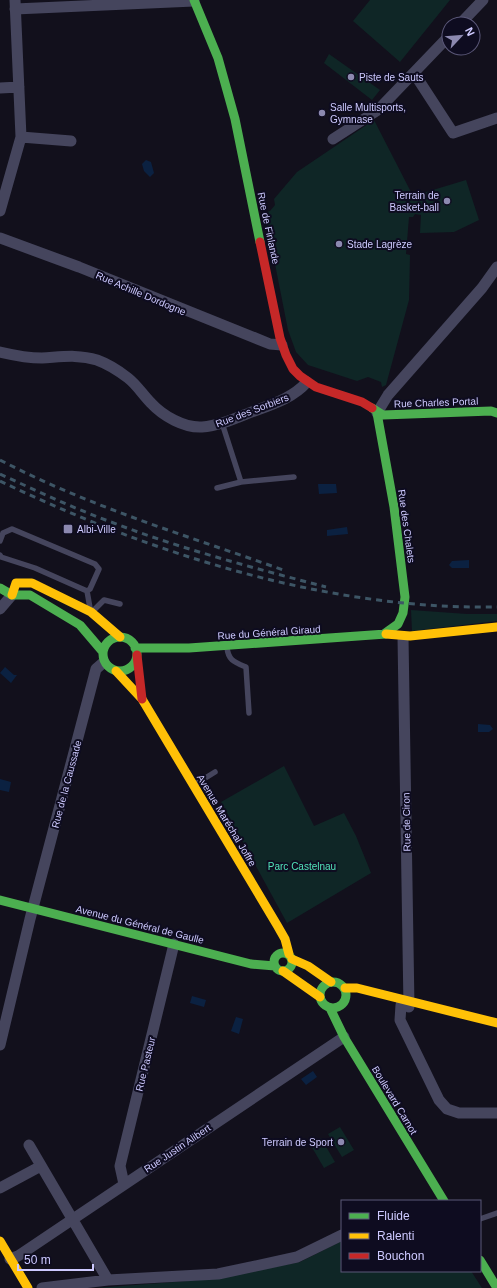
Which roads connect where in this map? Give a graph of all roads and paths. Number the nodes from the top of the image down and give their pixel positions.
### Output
1 (194, 0) edge
2 (483, 0) edge
3 (15, 4) edge
4 (468, 16) edge
5 (441, 44) edge
6 (414, 73) junction
7 (19, 87) junction
8 (0, 88) edge
9 (497, 118) edge
10 (20, 138) junction
11 (333, 139) dead end
12 (71, 141) dead end
13 (0, 210) edge
14 (0, 238) edge
15 (497, 267) edge
16 (282, 345) junction
17 (0, 352) edge
18 (308, 382) junction
19 (377, 413) junction
20 (497, 413) edge
21 (222, 423) junction
22 (294, 477) dead end
23 (241, 482) junction
24 (217, 488) dead end
25 (0, 541) edge
26 (0, 556) edge
27 (0, 588) edge
28 (86, 591) junction
29 (12, 595) junction
30 (74, 604) junction
31 (120, 604) dead end
32 (0, 609) edge
33 (91, 612) junction
34 (66, 617) junction
35 (497, 627) edge
36 (384, 634) junction
37 (120, 637) junction
38 (403, 637) junction
39 (227, 646) junction
40 (136, 651) junction
41 (104, 657) junction
42 (116, 671) junction
43 (142, 699) junction
44 (249, 714) dead end
45 (215, 772) dead end
46 (194, 785) junction
47 (0, 900) edge
48 (33, 909) junction
49 (174, 944) junction
50 (291, 957) junction
51 (279, 969) junction
52 (331, 982) junction
53 (346, 992) junction
54 (320, 997) junction
55 (406, 1005) junction
56 (330, 1008) junction
57 (497, 1023) edge
58 (497, 1029) edge
59 (344, 1037) junction
60 (0, 1045) edge
61 (497, 1113) edge
62 (29, 1145) dead end
63 (41, 1166) junction
64 (124, 1184) junction
65 (0, 1188) edge
66 (443, 1200) edge
67 (497, 1213) edge
68 (481, 1219) edge
69 (72, 1220) junction
70 (341, 1235) edge
71 (0, 1241) edge
72 (10, 1259) junction
73 (481, 1261) edge
74 (108, 1280) junction
75 (495, 1281) edge
76 (28, 1288) edge
77 (42, 1288) edge

1 - 3 street
1 - 16 main road, Rue de Finlande
2 - 4 street
3 - 7 street
5 - 6 street
6 - 9 street
6 - 11 street
7 - 8 street
7 - 10 street
10 - 12 street
10 - 13 street
14 - 16 street, Rue Achille Dordogne
15 - 19 street
16 - 18 main road, Rue de Finlande
17 - 21 street, Rue des Sorbiers
18 - 19 main road, Rue de Finlande
18 - 21 street, Rue des Sorbiers
19 - 20 main road, Rue Charles Portal
19 - 36 main road, Rue des Chalets
21 - 23 lane
22 - 23 lane
23 - 24 lane
25 - 28 lane
26 - 28 lane
27 - 29 main road
28 - 33 lane
29 - 30 main road
29 - 32 street
29 - 34 main road
30 - 33 main road
30 - 34 lane
31 - 33 lane
33 - 37 main road
34 - 41 main road
35 - 38 main road, Rue du Général Giraud
36 - 38 main road, Rue du Général Giraud
36 - 39 main road, Rue du Général Giraud
37 - 40 main road
37 - 41 main road
38 - 55 street, Rue de Ciron
39 - 40 main road, Rue du Général Giraud
39 - 44 lane
40 - 42 main road
40 - 43 main road
41 - 42 main road
41 - 48 street, Rue de la Caussade
42 - 43 main road
43 - 46 main road, Avenue Maréchal Joffre
45 - 46 lane
46 - 50 main road, Avenue Maréchal Joffre
47 - 48 main road, Avenue du Général de Gaulle
48 - 49 main road, Avenue du Général de Gaulle
48 - 60 street, Rue de la Caussade
49 - 51 main road, Avenue du Général de Gaulle
49 - 64 street, Rue Pasteur
50 - 51 main road
50 - 51 main road
50 - 52 main road
51 - 54 main road
52 - 53 main road
52 - 54 main road
53 - 55 main road
53 - 56 main road
54 - 56 main road
55 - 57 main road
55 - 58 main road
55 - 61 street, Rue de Ciron
56 - 59 main road, Boulevard Carnot
59 - 64 street, Rue Justin Alibert
59 - 66 main road, Boulevard Carnot
62 - 63 street
63 - 65 street
63 - 69 street
64 - 69 street, Rue Justin Alibert
67 - 68 lane
69 - 72 street, Rue Justin Alibert
69 - 74 street
70 - 74 street
71 - 72 main road
72 - 76 main road
73 - 75 main road
74 - 77 street

